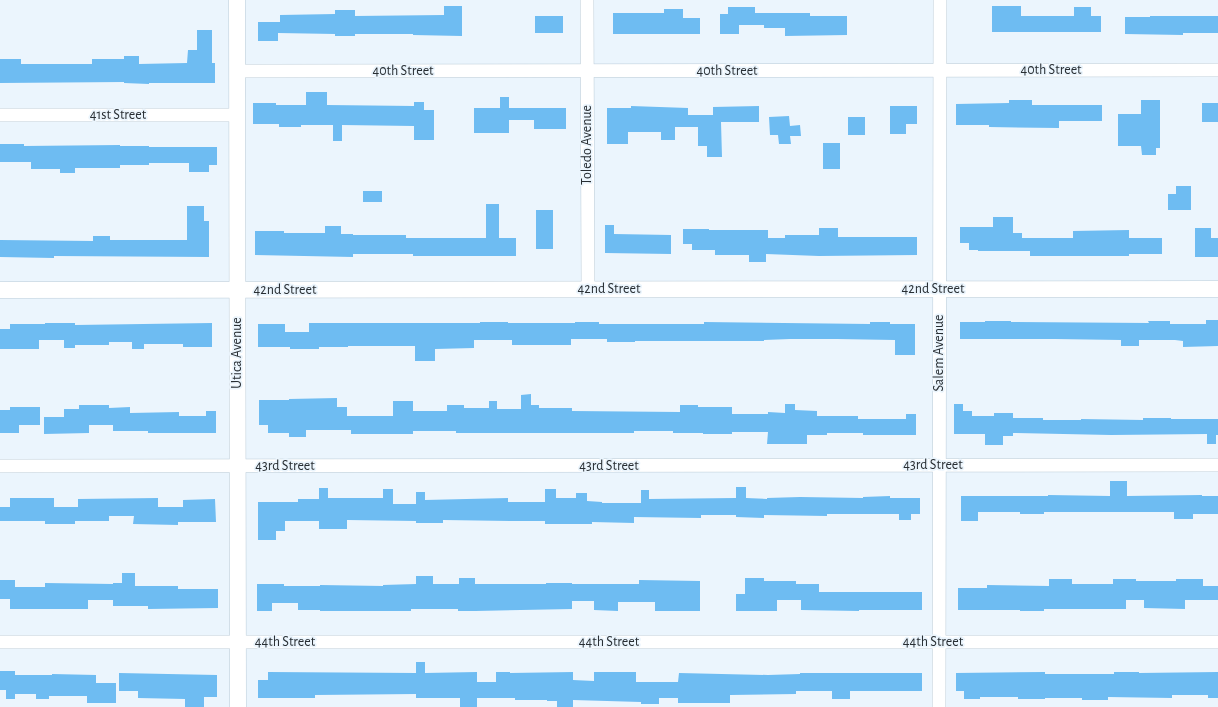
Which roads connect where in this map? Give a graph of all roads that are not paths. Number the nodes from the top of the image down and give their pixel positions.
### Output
1 (237, 0) edge
2 (587, 0) edge
3 (940, 0) edge
4 (940, 70) junction
5 (1218, 70) edge
6 (237, 71) junction
7 (587, 71) junction
8 (237, 115) junction
9 (0, 116) edge
10 (939, 289) junction
11 (1218, 289) edge
12 (0, 290) edge
13 (237, 290) junction
14 (588, 290) junction
15 (939, 465) junction
16 (1218, 465) edge
17 (0, 466) edge
18 (237, 466) junction
19 (0, 642) edge
20 (238, 642) junction
21 (939, 642) junction
22 (1218, 642) edge
23 (238, 707) edge
24 (939, 707) edge

1 - 6 street, Utica Avenue
2 - 7 street, Toledo Avenue
3 - 4 street, Salem Avenue
4 - 5 street, 40th Street
4 - 7 street, 40th Street
4 - 10 street, Salem Avenue
6 - 7 street, 40th Street
6 - 8 street, Utica Avenue
7 - 14 street, Toledo Avenue
8 - 9 street, 41st Street
8 - 13 street, Utica Avenue
10 - 11 street, 42nd Street
10 - 14 street, 42nd Street
10 - 15 street, Salem Avenue
12 - 13 street, 42nd Street
13 - 14 street, 42nd Street
13 - 18 street, Utica Avenue
15 - 16 street, 43rd Street
15 - 18 street, 43rd Street
15 - 21 street, Salem Avenue
17 - 18 street, 43rd Street
18 - 20 street, Utica Avenue
19 - 20 street, 44th Street
20 - 21 street, 44th Street
20 - 23 street, Utica Avenue
21 - 22 street, 44th Street
21 - 24 street, Salem Avenue

